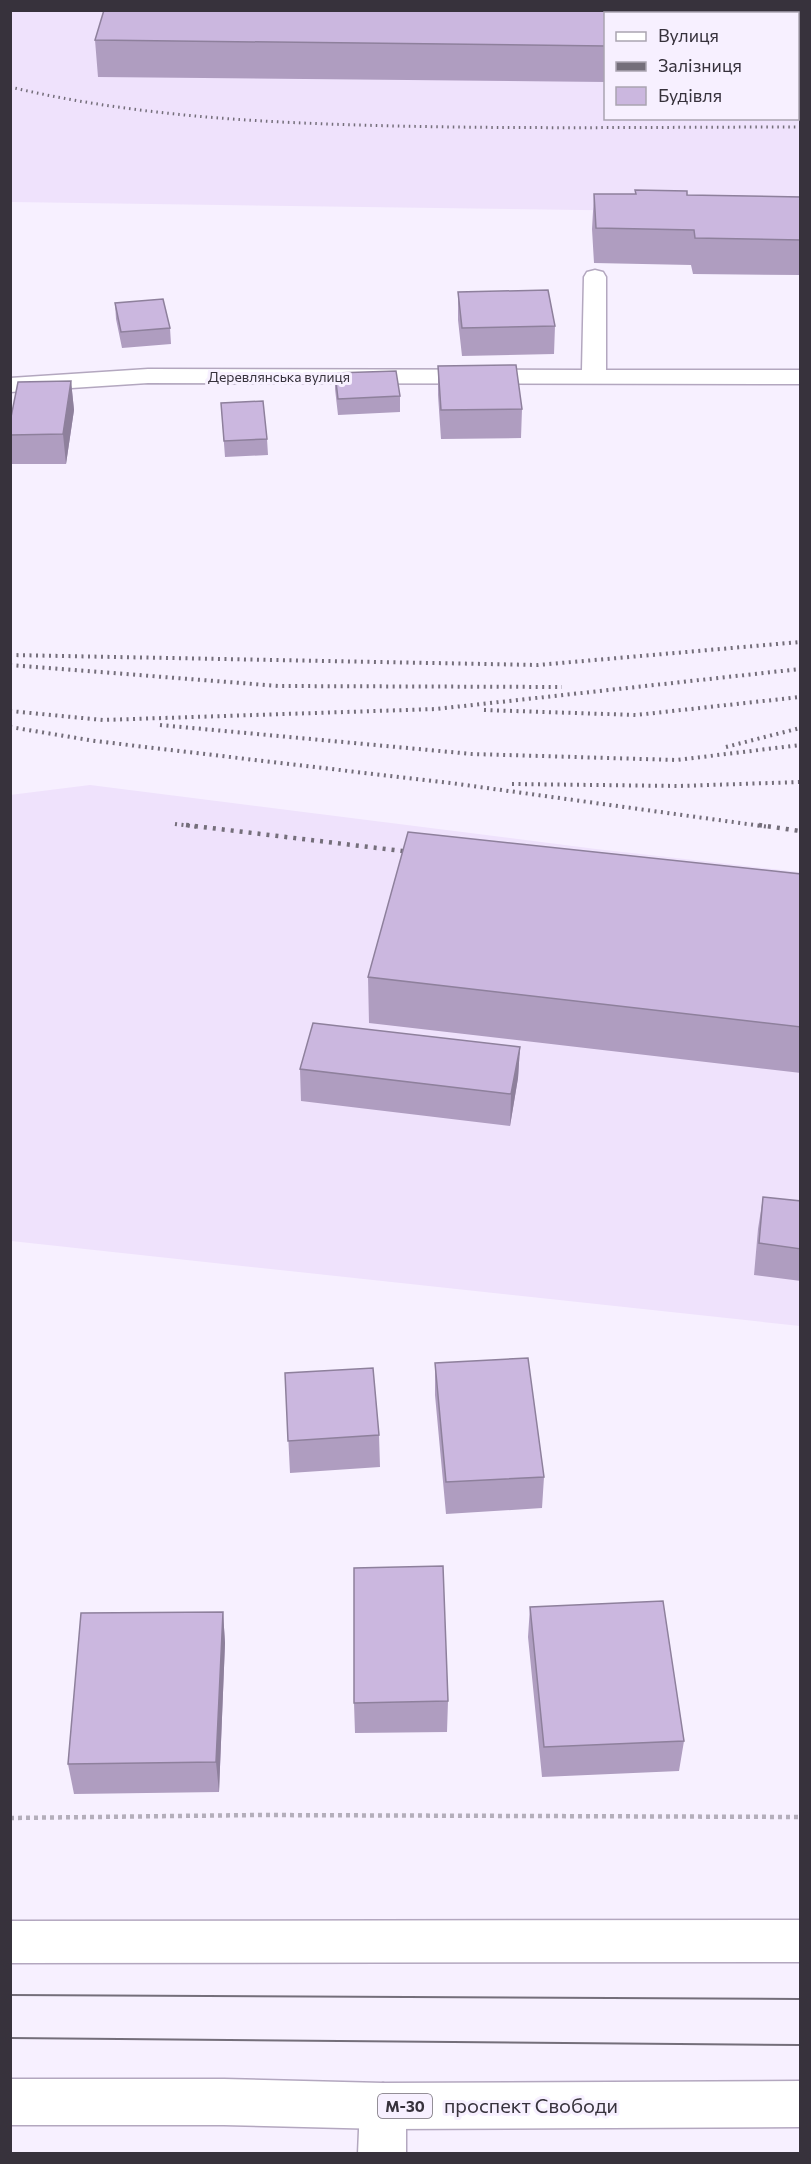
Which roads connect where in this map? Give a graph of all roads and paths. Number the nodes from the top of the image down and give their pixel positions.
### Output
1 (595, 277) dead end
2 (594, 376) junction
3 (801, 377) edge
4 (10, 385) edge
5 (801, 1817) edge
6 (10, 1818) edge
7 (801, 1941) edge
8 (10, 1942) edge
9 (10, 2102) edge
10 (801, 2104) edge
11 (383, 2106) junction
12 (382, 2154) edge

1 - 2 main road
2 - 3 main road, Деревлянська вулиця
2 - 4 main road, Деревлянська вулиця
5 - 6 path
7 - 8 main road
9 - 11 main road, проспект Свободи / М-30
10 - 11 main road, проспект Свободи / М-30
11 - 12 main road

